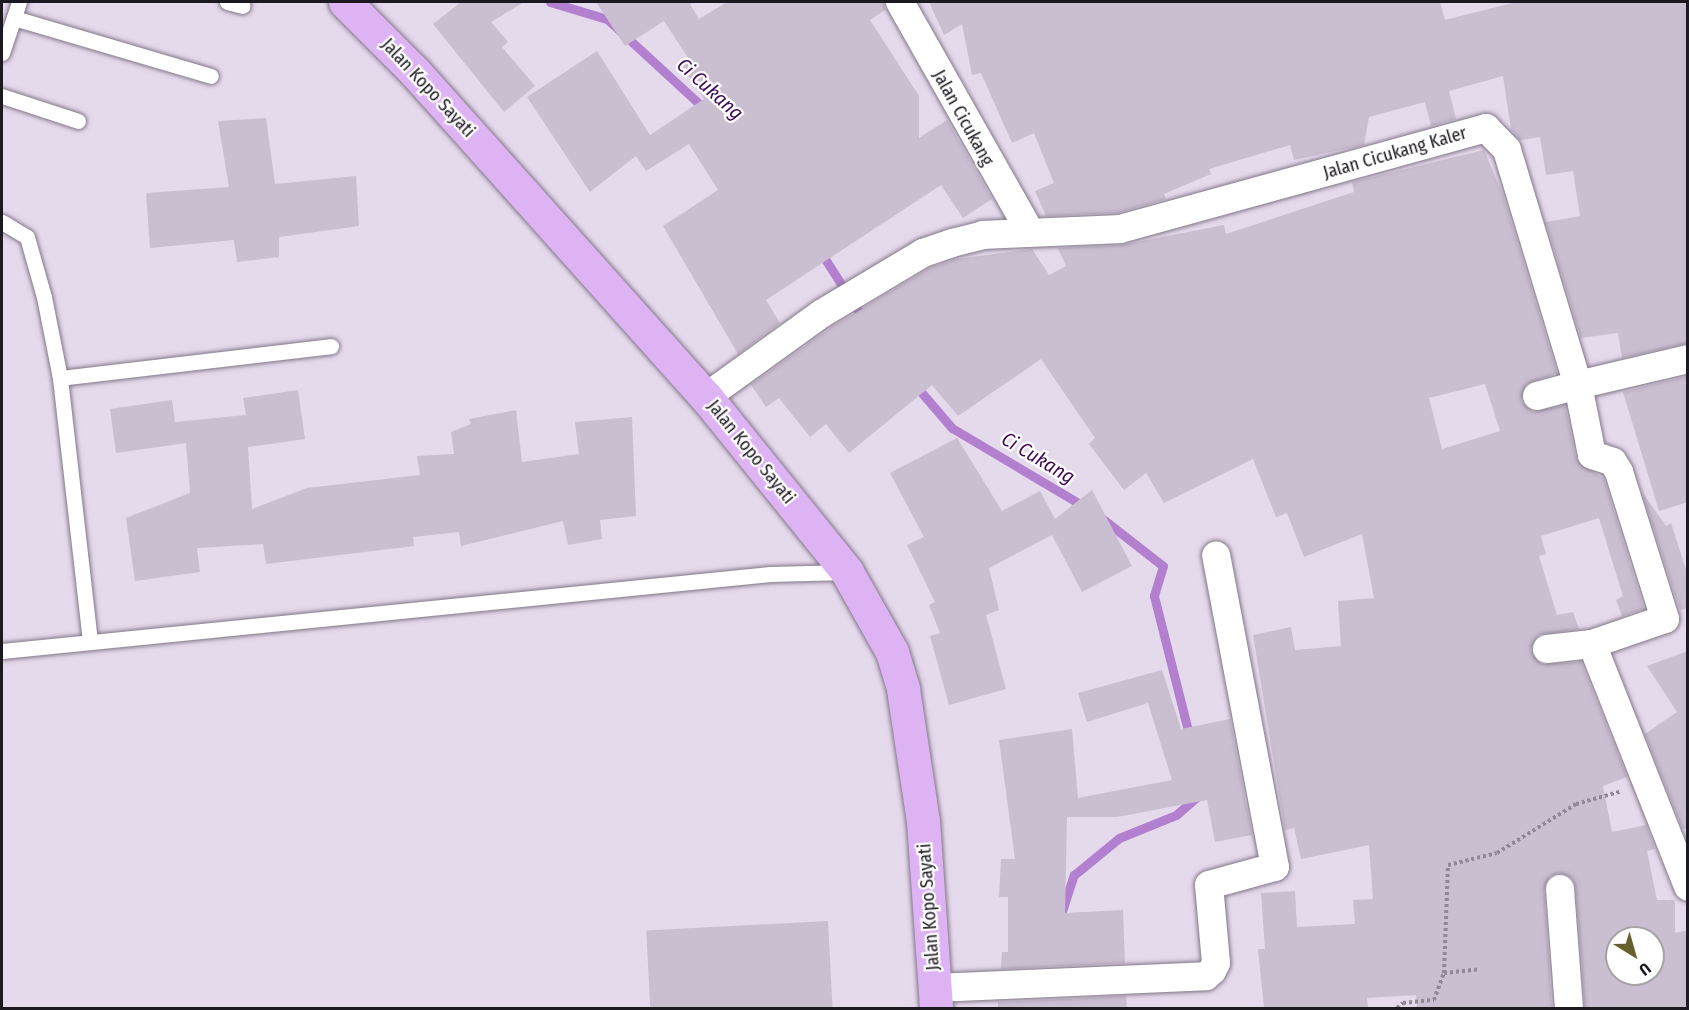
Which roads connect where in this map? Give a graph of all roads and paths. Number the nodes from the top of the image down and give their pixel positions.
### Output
1 (19, 2) edge
2 (227, 2) edge
3 (345, 2) edge
4 (900, 2) edge
5 (243, 6) dead end
6 (14, 18) junction
7 (2, 53) edge
8 (211, 76) dead end
9 (2, 96) edge
10 (78, 121) dead end
11 (2, 222) edge
12 (1030, 232) junction
13 (331, 346) dead end
14 (1688, 359) edge
15 (60, 378) junction
16 (1578, 385) junction
17 (1537, 396) dead end
18 (706, 397) junction
19 (1216, 556) dead end
20 (847, 572) junction
21 (90, 640) junction
22 (1592, 644) junction
23 (1547, 649) dead end
24 (2, 651) edge
25 (1645, 785) junction
26 (1686, 873) edge
27 (1560, 890) dead end
28 (1480, 969) dead end
29 (1444, 973) junction
30 (935, 998) edge
31 (1397, 1008) edge
32 (1569, 1008) edge

1 - 6 lane
2 - 5 lane
3 - 18 main road, Jalan Kopo Sayati
4 - 12 street, Jalan Cicukang
6 - 7 lane
6 - 8 lane
9 - 10 lane
11 - 15 lane
12 - 16 street, Jalan Cicukang Kaler
12 - 18 street
13 - 15 lane
14 - 16 street
15 - 21 lane
16 - 17 street
16 - 22 street
18 - 20 main road, Jalan Kopo Sayati
19 - 30 street
20 - 21 lane
20 - 30 main road, Jalan Kopo Sayati
21 - 24 lane
22 - 23 street
22 - 25 street
25 - 26 street
25 - 29 path
27 - 32 street
28 - 29 path
29 - 31 path

